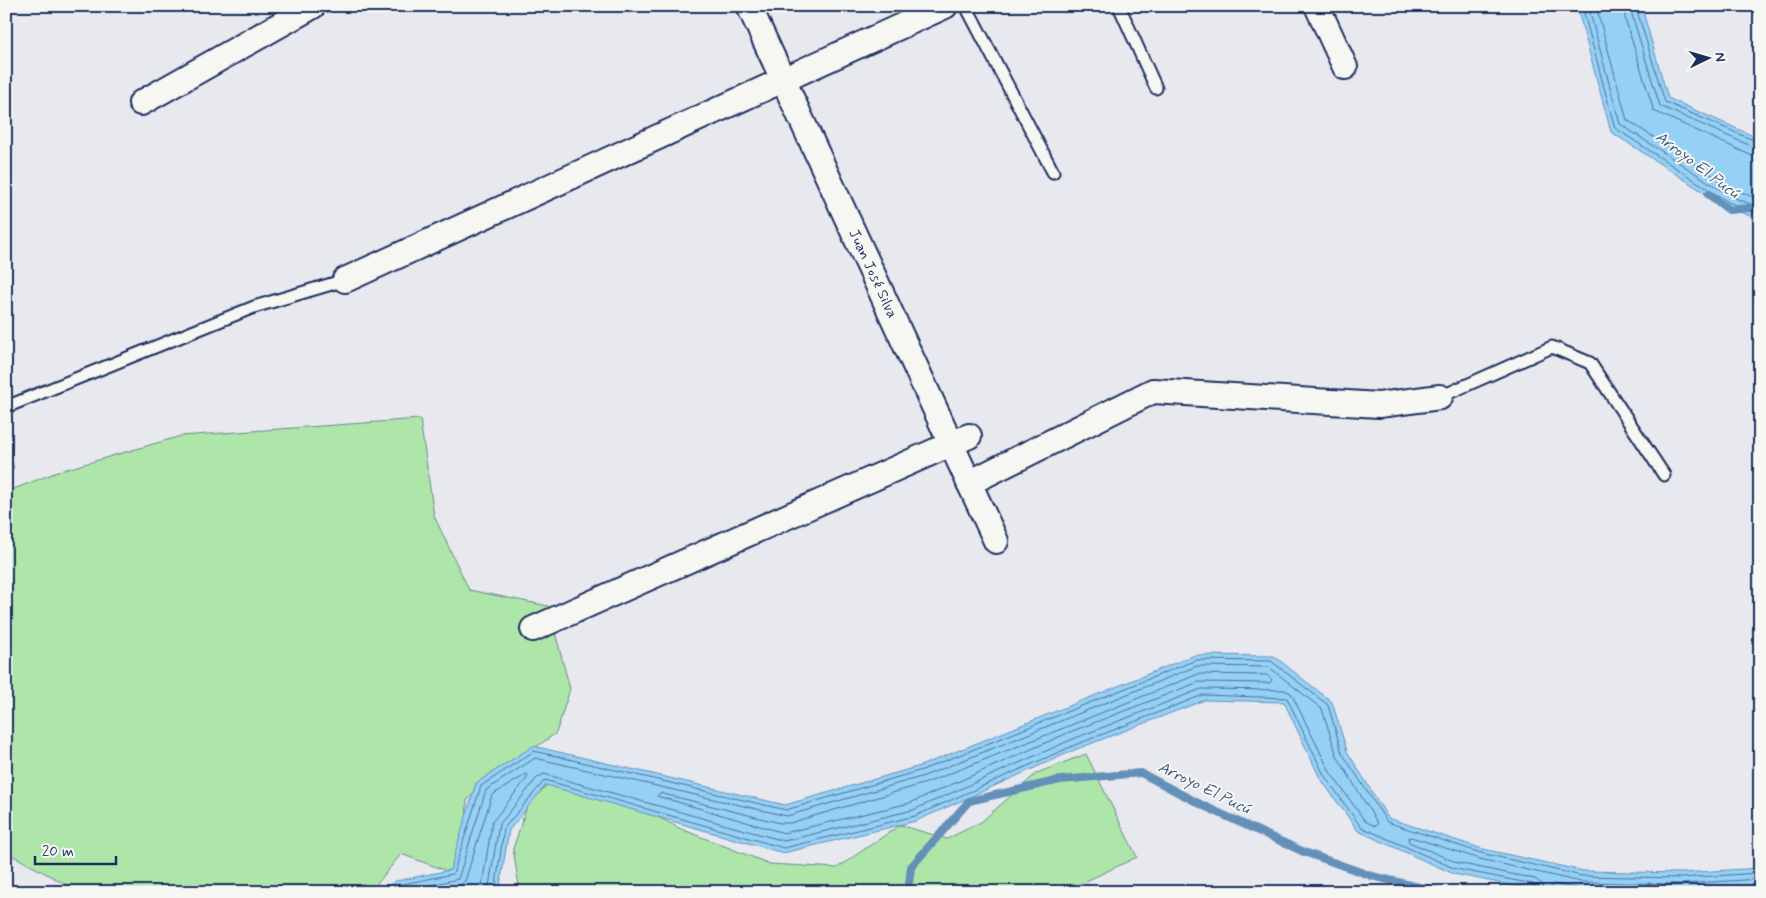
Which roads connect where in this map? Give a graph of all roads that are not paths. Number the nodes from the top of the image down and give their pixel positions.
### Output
1 (313, 6) edge
2 (749, 6) edge
3 (945, 6) edge
4 (966, 6) edge
5 (1120, 6) edge
6 (1317, 6) edge
7 (1345, 67) dead end
8 (783, 79) junction
9 (1156, 88) dead end
10 (141, 104) dead end
11 (1053, 172) dead end
12 (345, 280) joint
13 (1440, 398) joint
14 (6, 407) edge
15 (960, 440) junction
16 (1664, 475) dead end
17 (968, 483) junction
18 (996, 542) dead end
19 (534, 629) dead end

1 - 10 street
2 - 8 street, Juan José Silva
3 - 8 street
4 - 11 lane
5 - 9 lane
6 - 7 street
8 - 12 street
8 - 15 street, Juan José Silva
12 - 14 lane
13 - 16 lane
13 - 17 street
15 - 17 street, Juan José Silva
15 - 19 street
17 - 18 street, Juan José Silva

